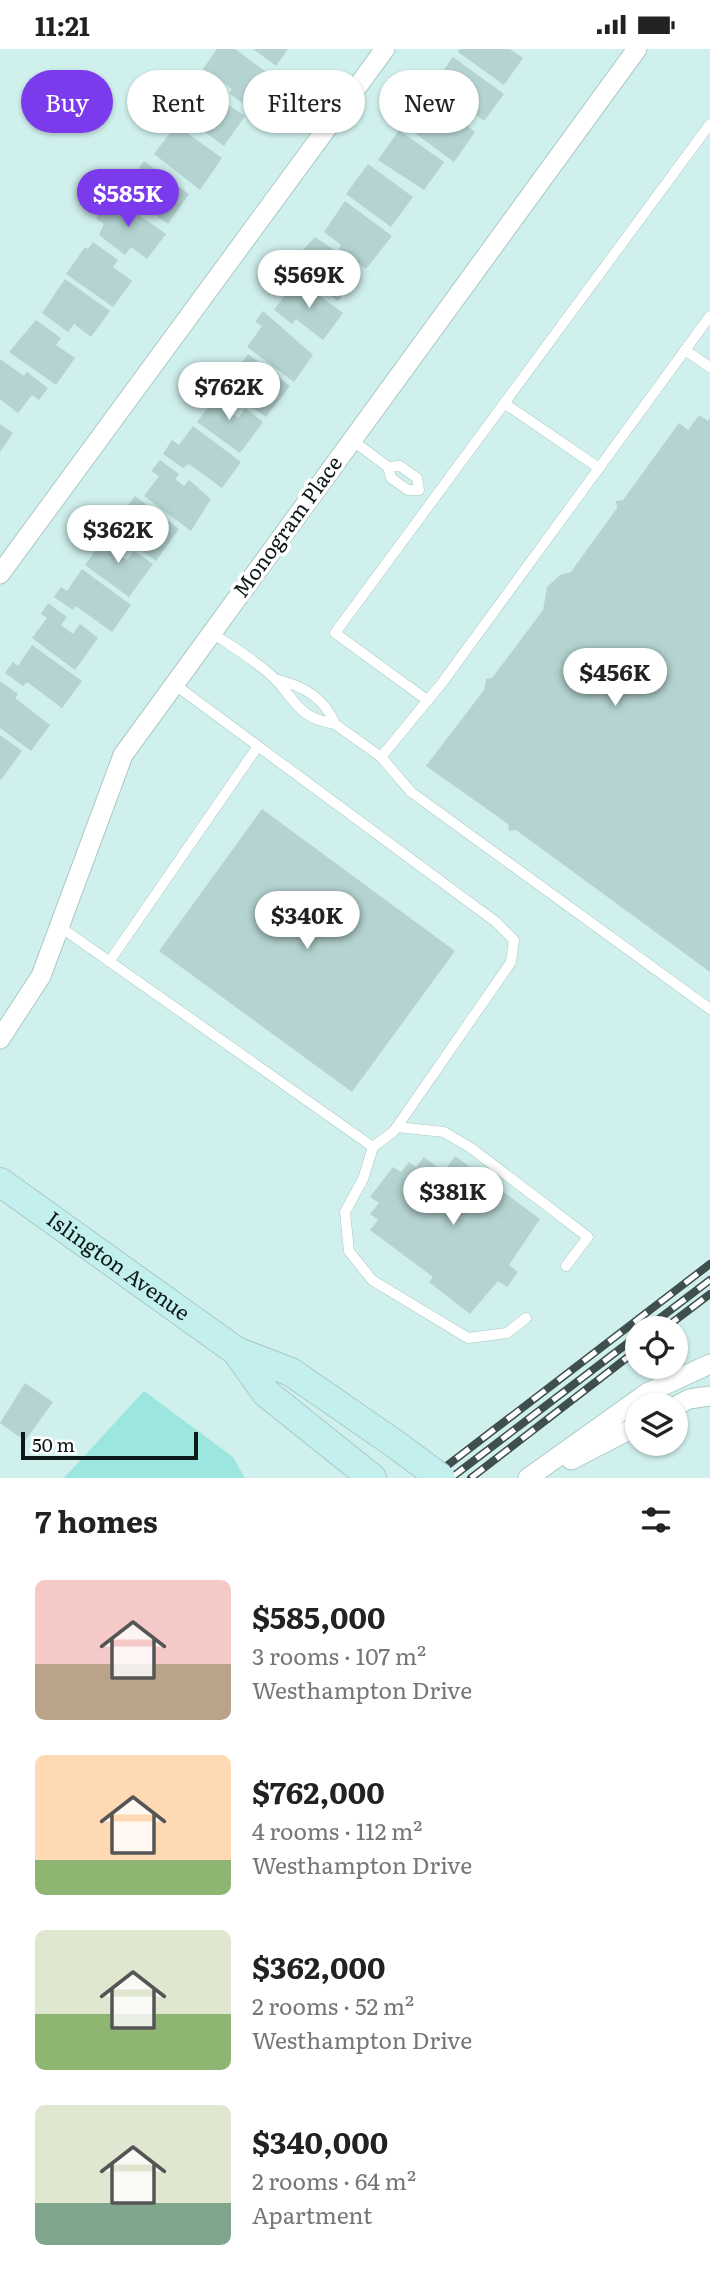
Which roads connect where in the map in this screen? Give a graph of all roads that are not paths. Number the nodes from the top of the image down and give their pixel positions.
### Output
1 (386, 49) edge
2 (637, 49) edge
3 (710, 124) edge
4 (710, 316) edge
5 (685, 350) junction
6 (710, 367) edge
7 (505, 403) junction
8 (352, 440) junction
9 (598, 468) junction
10 (433, 500) junction
11 (0, 574) edge
12 (211, 632) junction
13 (275, 679) junction
14 (174, 684) junction
15 (427, 700) junction
16 (335, 724) junction
17 (258, 746) junction
18 (381, 757) junction
19 (60, 926) junction
20 (109, 961) junction
21 (710, 1009) edge
22 (0, 1039) edge
23 (397, 1127) junction
24 (373, 1147) junction
25 (0, 1182) edge
26 (566, 1266) dead end
27 (526, 1318) dead end
28 (236, 1351) junction
29 (710, 1364) edge
30 (710, 1396) edge
31 (688, 1400) edge
32 (625, 1432) edge
33 (368, 1475) edge
34 (441, 1478) edge
35 (528, 1478) edge
36 (536, 1478) edge

1 - 11 street
2 - 8 street, Monogram Place
3 - 7 lane
4 - 5 lane
5 - 6 lane
5 - 9 lane
7 - 9 lane
7 - 10 lane
8 - 10 lane
8 - 12 street, Monogram Place
9 - 15 lane
10 - 15 lane
12 - 13 lane
12 - 14 street, Monogram Place
13 - 16 lane
13 - 16 lane
14 - 17 lane
14 - 19 street, Monogram Place
15 - 18 lane
16 - 18 lane
17 - 20 lane
17 - 23 lane
18 - 21 lane
19 - 20 lane
19 - 22 street, Monogram Place
20 - 24 lane
23 - 24 lane
23 - 26 lane
24 - 27 lane
25 - 28 main road, Islington Avenue
28 - 33 main road, Islington Avenue
28 - 34 main road, Islington Avenue, bridge
29 - 35 street
30 - 31 street
32 - 36 street

